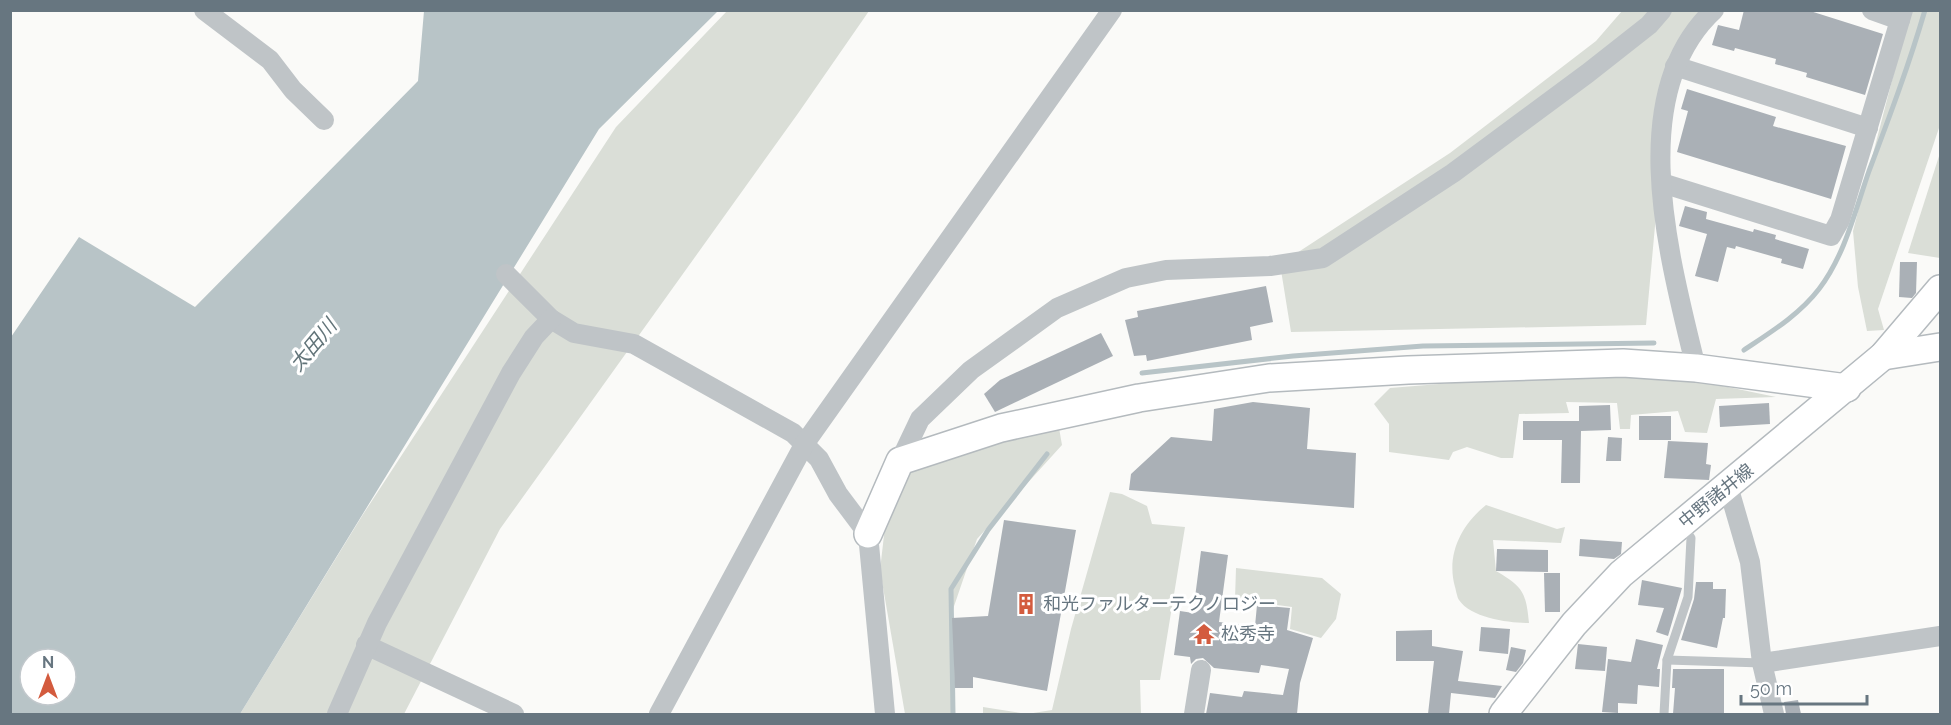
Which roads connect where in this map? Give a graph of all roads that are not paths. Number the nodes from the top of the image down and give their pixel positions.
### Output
1 (204, 10) edge
2 (1112, 10) edge
3 (1662, 10) edge
4 (1714, 10) edge
5 (1872, 10) edge
6 (1902, 15) edge
7 (1675, 66) junction
8 (324, 120) dead end
9 (1868, 128) junction
10 (1662, 183) junction
11 (506, 274) dead end
12 (1941, 289) edge
13 (551, 319) junction
14 (1941, 347) edge
15 (1883, 357) junction
16 (1696, 368) junction
17 (1847, 388) junction
18 (805, 443) junction
19 (900, 461) junction
20 (1728, 486) junction
21 (1682, 524) junction
22 (868, 534) junction
23 (1941, 636) edge
24 (366, 645) junction
25 (1667, 660) junction
26 (1762, 663) junction
27 (1201, 670) dead end
28 (337, 714) edge
29 (514, 714) edge
30 (659, 714) edge
31 (885, 714) edge
32 (1194, 714) edge
33 (1503, 714) edge
34 (1664, 714) edge
35 (1773, 714) edge

1 - 8 street
2 - 18 street
3 - 19 street
4 - 7 street
5 - 6 street
6 - 9 street
7 - 9 street
7 - 10 street
9 - 10 street
10 - 16 street
11 - 13 street
12 - 15 street, 中野諸井線
13 - 18 street
13 - 24 street
14 - 15 street
15 - 17 street, 中野諸井線
16 - 17 street
16 - 19 street
17 - 20 street, 中野諸井線
18 - 22 street
18 - 30 street
19 - 22 street
20 - 21 street, 中野諸井線
20 - 26 street
21 - 25 lane
21 - 33 street, 中野諸井線
22 - 31 street
23 - 26 street
24 - 28 street
24 - 29 street
25 - 26 lane
25 - 34 lane
26 - 35 street
27 - 32 street

